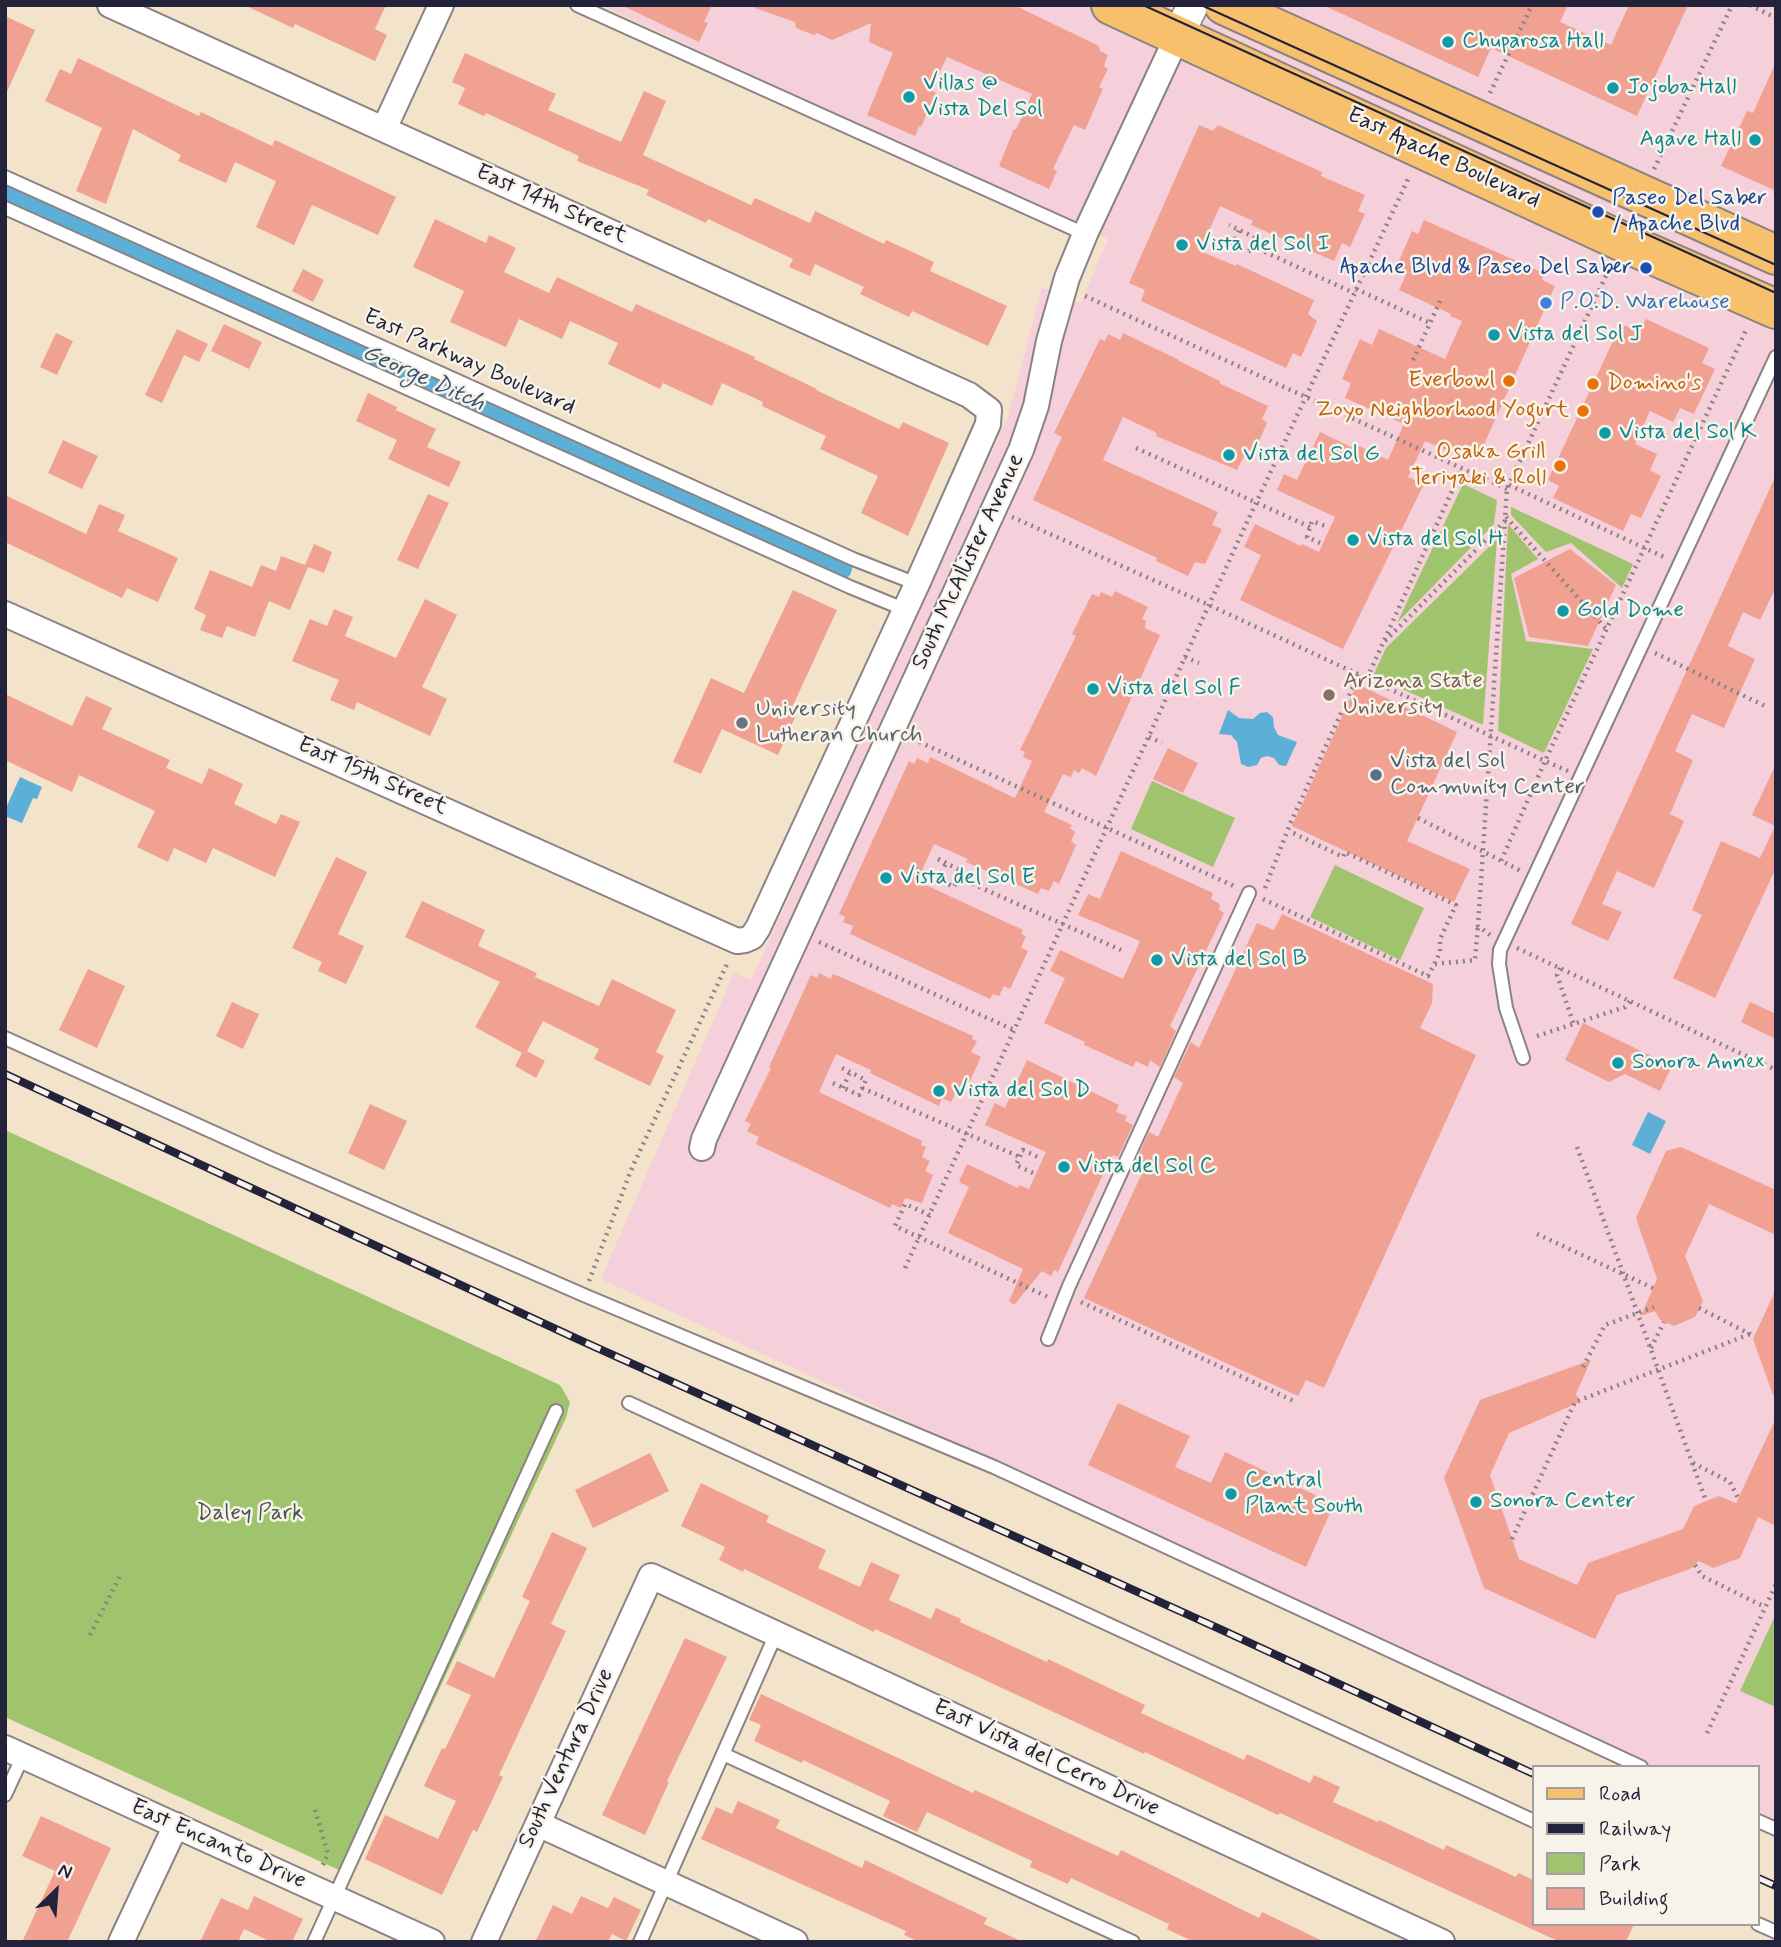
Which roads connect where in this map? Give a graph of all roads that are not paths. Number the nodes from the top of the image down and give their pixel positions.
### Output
1 (110, 5) edge
2 (441, 5) edge
3 (577, 5) edge
4 (1111, 5) edge
5 (1224, 5) edge
6 (1185, 20) edge
7 (384, 129) junction
8 (5, 177) edge
9 (5, 208) edge
10 (1085, 234) junction
11 (1776, 255) edge
12 (1761, 319) edge
13 (1776, 357) edge
14 (989, 410) joint
15 (917, 584) junction
16 (906, 610) junction
17 (5, 614) edge
18 (1249, 893) road end
19 (737, 941) joint
20 (5, 1038) edge
21 (1523, 1058) dead end
22 (702, 1148) dead end
23 (1048, 1339) dead end
24 (628, 1403) dead end
25 (556, 1411) dead end
26 (651, 1576) joint
27 (776, 1634) junction
28 (14, 1752) edge
29 (723, 1754) junction
30 (1637, 1765) edge
31 (5, 1795) edge
32 (1532, 1820) edge
33 (1760, 1822) edge
34 (538, 1824) junction
35 (176, 1825) junction
36 (1776, 1829) edge
37 (667, 1883) junction
38 (334, 1897) junction
39 (1760, 1925) edge
40 (1776, 1932) edge
41 (793, 1941) edge
42 (121, 1942) edge
43 (314, 1942) edge
44 (432, 1942) edge
45 (484, 1942) edge
46 (640, 1942) edge
47 (1133, 1942) edge
48 (1442, 1942) edge

1 - 7 street, East 14th Street
2 - 7 street
3 - 10 lane
4 - 6 main road, East Apache Boulevard
5 - 11 main road
6 - 10 street, South McAllister Avenue
6 - 12 main road, East Apache Boulevard
7 - 14 street, East 14th Street
8 - 15 lane, East Parkway Boulevard
9 - 16 lane, East Parkway Boulevard
10 - 22 street, South McAllister Avenue
13 - 21 lane
14 - 15 street, South McAllister Avenue
15 - 16 street, South McAllister Avenue
16 - 19 street, South McAllister Avenue
17 - 19 street, East 15th Street
18 - 23 lane
20 - 30 lane
24 - 32 lane
25 - 38 lane
26 - 27 street, East Vista del Cerro Drive
26 - 34 street, South Ventura Drive
27 - 29 lane
27 - 48 street, East Vista del Cerro Drive
28 - 31 lane
28 - 35 street, East Encanto Drive
29 - 37 lane
29 - 47 lane
33 - 36 lane
34 - 37 street
34 - 45 street, South Ventura Drive
35 - 38 street, East Encanto Drive
35 - 42 street
37 - 41 street
37 - 46 lane
38 - 43 lane
38 - 44 street, East Encanto Drive
39 - 40 lane

